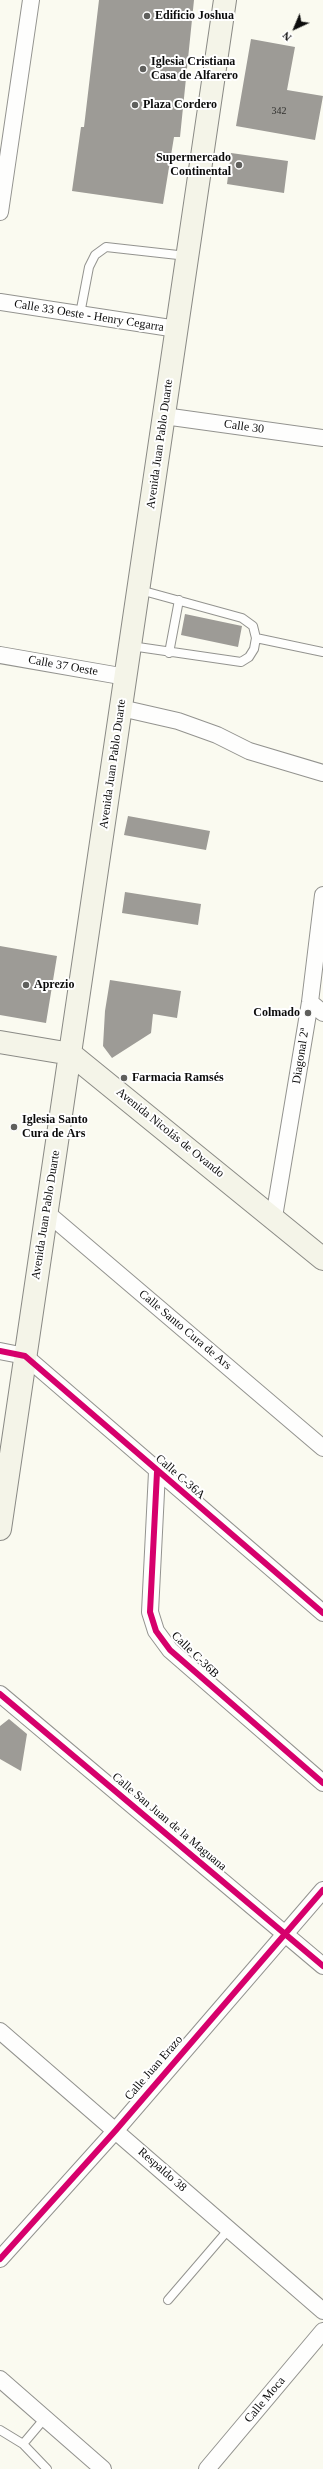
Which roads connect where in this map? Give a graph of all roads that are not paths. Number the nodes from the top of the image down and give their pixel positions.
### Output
1 (31, 0) edge
2 (225, 0) edge
3 (6, 125) edge
4 (0, 212) edge
5 (188, 256) junction
6 (0, 302) edge
7 (80, 314) junction
8 (177, 329) junction
9 (164, 416) junction
10 (323, 438) edge
11 (140, 589) junction
12 (179, 600) junction
13 (256, 638) junction
14 (131, 646) junction
15 (323, 652) edge
16 (169, 653) junction
17 (0, 655) edge
18 (126, 677) junction
19 (122, 708) junction
20 (323, 774) edge
21 (323, 896) edge
22 (310, 1002) junction
23 (323, 1013) edge
24 (0, 1042) edge
25 (71, 1054) junction
26 (46, 1212) junction
27 (274, 1216) junction
28 (323, 1259) edge
29 (0, 1351) edge
30 (25, 1356) junction
31 (323, 1448) edge
32 (157, 1472) junction
33 (0, 1529) edge
34 (323, 1613) edge
35 (0, 1694) edge
36 (323, 1783) edge
37 (323, 1890) edge
38 (285, 1933) junction
39 (323, 1966) edge
40 (0, 2031) edge
41 (116, 2130) junction
42 (229, 2229) junction
43 (0, 2259) edge
44 (168, 2300) dead end
45 (323, 2311) edge
46 (323, 2331) edge
47 (0, 2379) edge
48 (45, 2418) junction
49 (0, 2430) edge
50 (23, 2444) junction
51 (46, 2469) edge
52 (103, 2469) edge
53 (206, 2469) edge

1 - 3 street
2 - 5 main road, Avenida Juan Pablo Duarte
3 - 4 street
5 - 7 lane
5 - 8 main road, Avenida Juan Pablo Duarte
6 - 7 street, Calle 33 Oeste - Henry Cegarra
7 - 8 street, Calle 33 Oeste - Henry Cegarra
8 - 9 main road, Avenida Juan Pablo Duarte
9 - 10 street, Calle 30
9 - 11 main road, Avenida Juan Pablo Duarte
11 - 12 lane
11 - 14 main road, Avenida Juan Pablo Duarte
12 - 13 lane
12 - 16 lane
13 - 15 lane
13 - 16 lane
14 - 16 lane
14 - 18 main road, Avenida Juan Pablo Duarte
17 - 18 street, Calle 37 Oeste
18 - 19 main road, Avenida Juan Pablo Duarte
19 - 20 street
19 - 25 main road, Avenida Juan Pablo Duarte
21 - 22 street, Diagonal 2ª
22 - 23 street
22 - 27 street, Diagonal 2ª
24 - 25 main road, Avenida Nicolás de Ovando
25 - 26 main road, Avenida Juan Pablo Duarte
25 - 27 main road, Avenida Nicolás de Ovando
26 - 30 main road, Avenida Juan Pablo Duarte
26 - 31 street, Calle Santo Cura de Ars
27 - 28 main road, Avenida Nicolás de Ovando
29 - 30 street
30 - 32 street, Calle C-36A
30 - 33 main road, Avenida Juan Pablo Duarte
32 - 34 street, Calle C-36A
32 - 36 street, Calle C-36B
35 - 38 street, Calle San Juan de la Maguana
37 - 38 street, Calle Juan Erazo
38 - 39 street, Calle San Juan de la Maguana
38 - 41 street, Calle Juan Erazo
40 - 41 street, Respaldo 38
41 - 42 street, Respaldo 38
41 - 43 street, Calle Juan Erazo
42 - 44 lane
42 - 45 street, Respaldo 38
46 - 53 street, Calle Moca
47 - 48 street
48 - 50 lane
48 - 52 street
49 - 50 lane
50 - 51 lane

